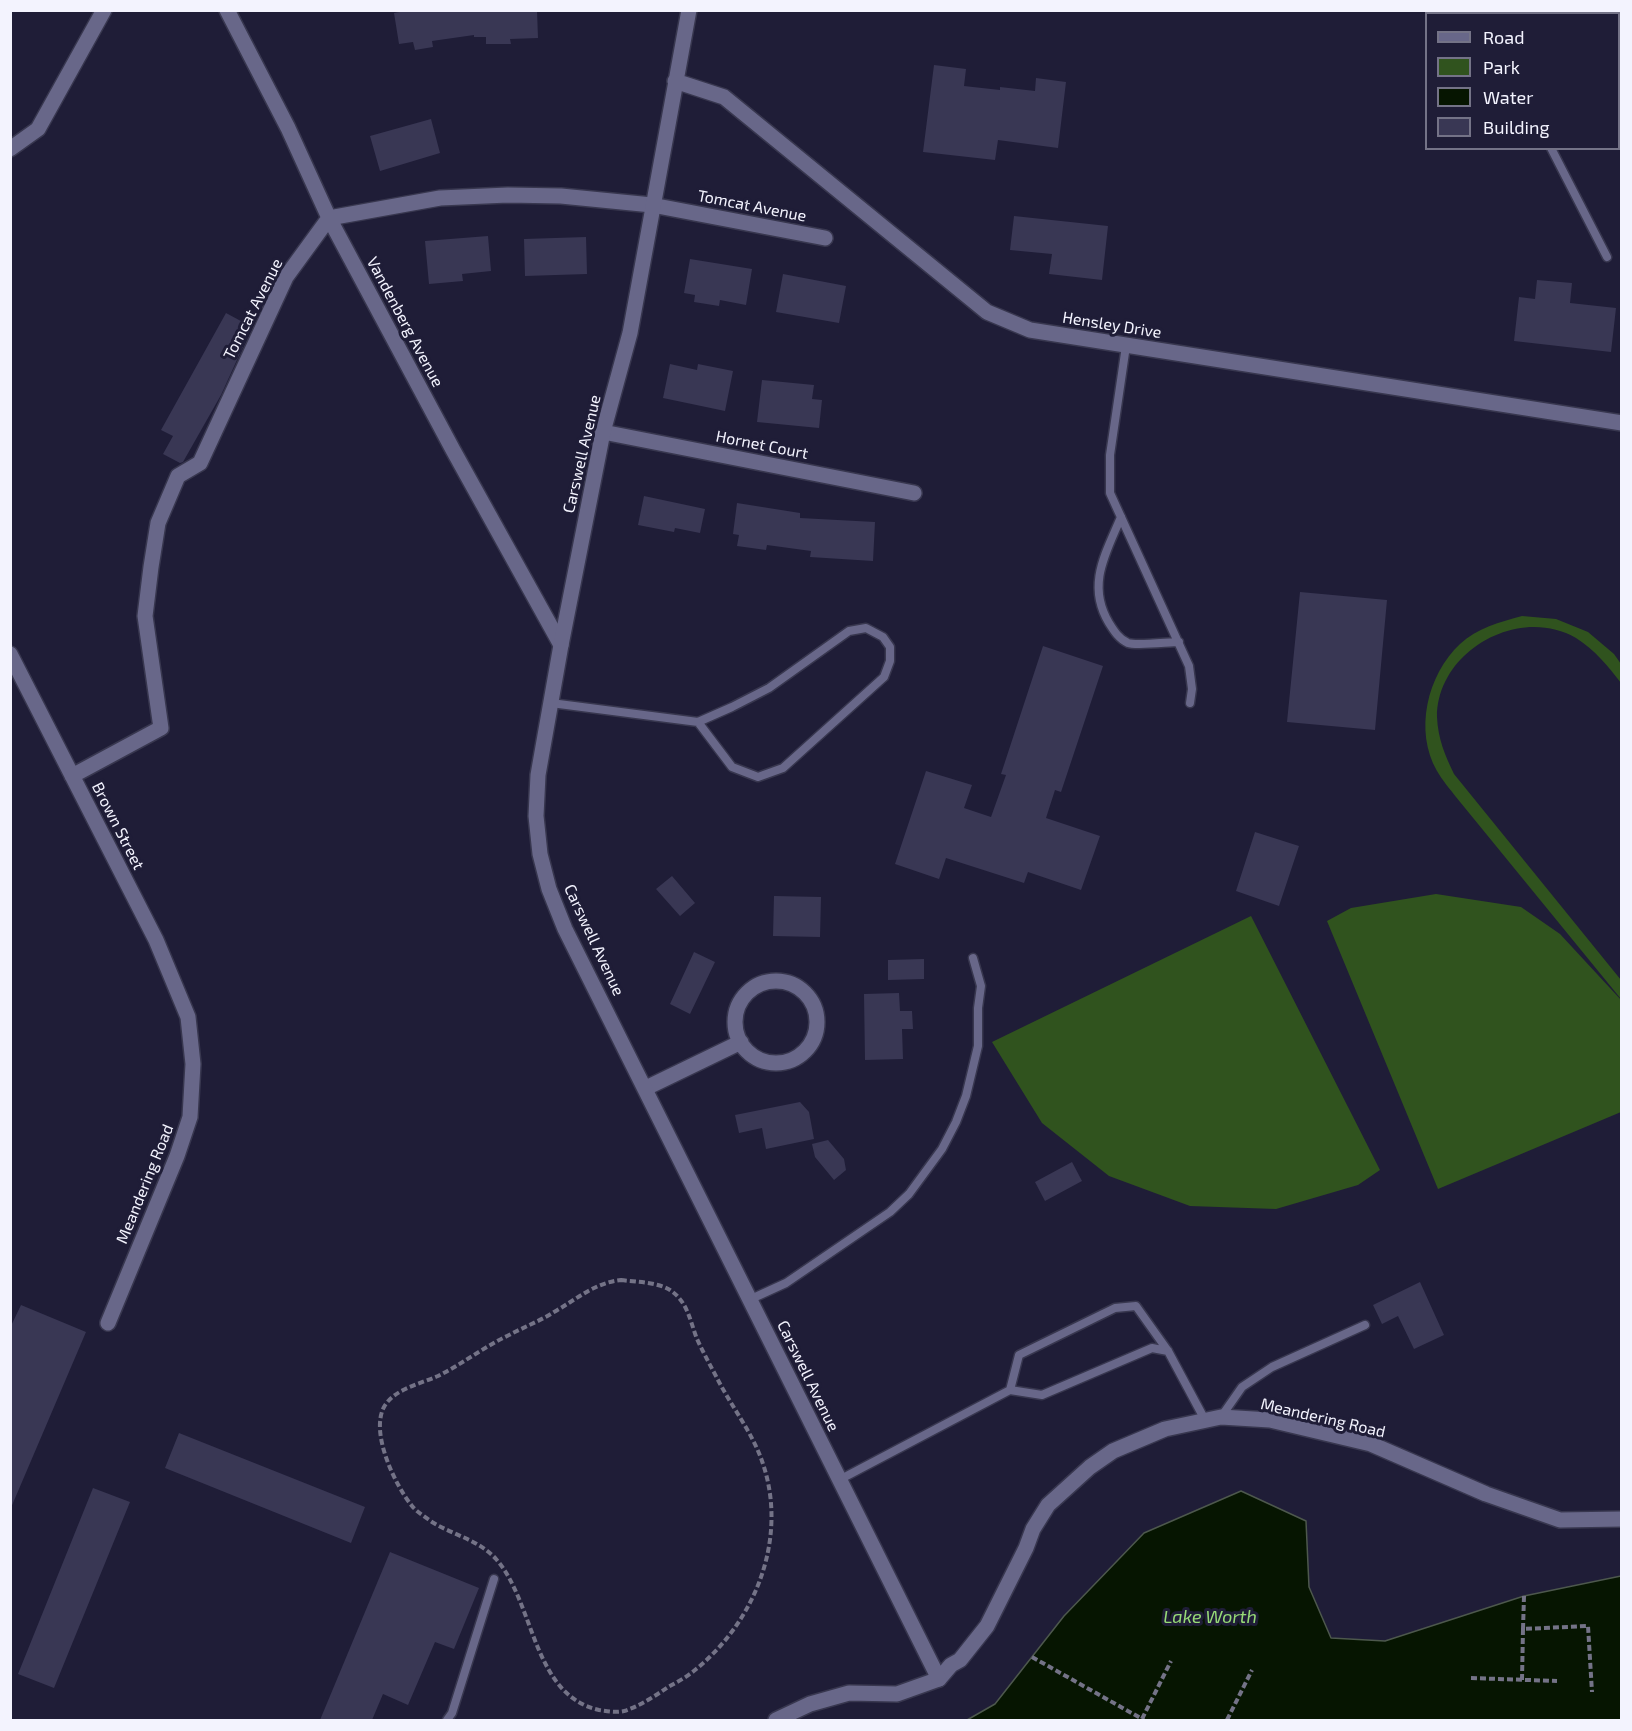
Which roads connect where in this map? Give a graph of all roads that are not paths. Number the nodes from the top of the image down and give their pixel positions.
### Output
1 (104, 10) edge
2 (227, 10) edge
3 (689, 10) edge
4 (675, 81) junction
5 (10, 149) edge
6 (1552, 150) edge
7 (652, 205) junction
8 (329, 218) junction
9 (825, 238) dead end
10 (1607, 257) dead end
11 (1126, 346) junction
12 (1622, 423) edge
13 (603, 432) junction
14 (914, 493) dead end
15 (1121, 517) junction
16 (1179, 642) junction
17 (561, 645) junction
18 (10, 654) edge
19 (551, 703) junction
20 (1190, 703) dead end
21 (698, 722) junction
22 (72, 776) junction
23 (973, 958) dead end
24 (188, 1017) joint
25 (741, 1042) junction
26 (646, 1088) junction
27 (751, 1299) junction
28 (108, 1323) dead end
29 (1365, 1325) dead end
30 (1168, 1351) junction
31 (1010, 1390) junction
32 (1221, 1417) junction
33 (1205, 1420) junction
34 (839, 1480) junction
35 (1622, 1519) edge
36 (494, 1579) dead end
37 (939, 1679) junction
38 (447, 1720) edge
39 (776, 1720) edge

1 - 5 street
2 - 8 street, Vandenberg Avenue
3 - 4 street, Carswell Avenue
4 - 7 street, Carswell Avenue
4 - 11 street, Hensley Drive
6 - 10 lane
7 - 8 street, Tomcat Avenue
7 - 9 street, Tomcat Avenue
7 - 13 street, Carswell Avenue
8 - 17 street, Vandenberg Avenue
8 - 22 street, Tomcat Avenue
11 - 12 street, Hensley Drive
11 - 15 lane
13 - 14 street, Hornet Court
13 - 17 street, Carswell Avenue
15 - 16 lane
15 - 16 lane
16 - 20 lane
17 - 19 street, Carswell Avenue
18 - 22 street, Brown Street
19 - 21 lane
19 - 26 street, Carswell Avenue
21 - 21 lane
22 - 24 street, Brown Street
23 - 27 lane
24 - 28 street, Meandering Road
25 - 25 street
25 - 26 street
26 - 27 street, Carswell Avenue
27 - 34 street, Carswell Avenue
29 - 32 lane
30 - 31 lane
30 - 31 lane
30 - 33 lane
31 - 34 lane
32 - 33 street, Meandering Road
32 - 35 street, Meandering Road
33 - 37 street, Meandering Road
34 - 37 street, Carswell Avenue
36 - 38 lane
37 - 39 street, Meandering Road

